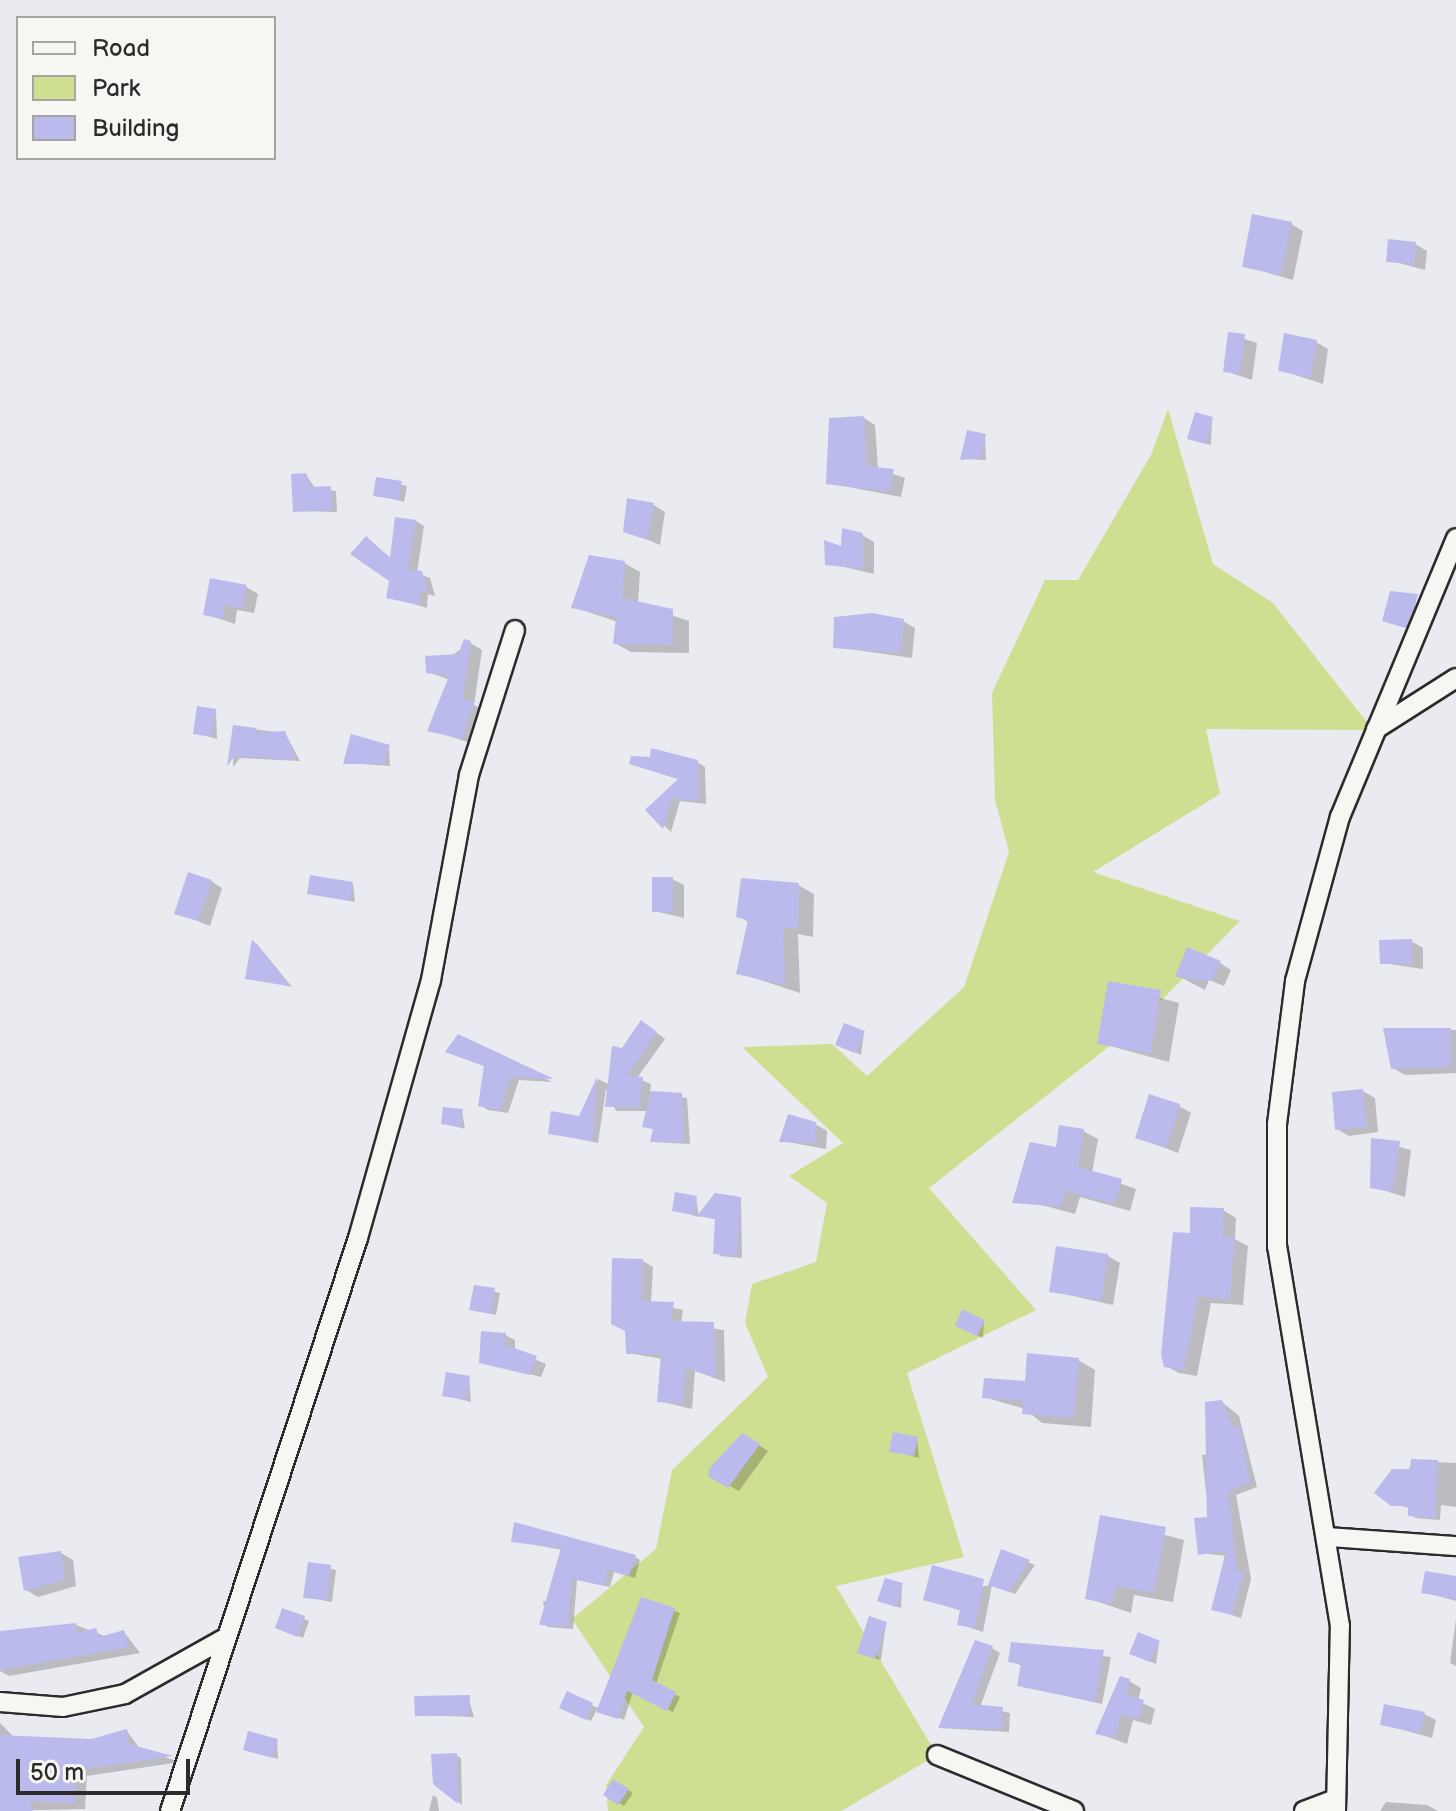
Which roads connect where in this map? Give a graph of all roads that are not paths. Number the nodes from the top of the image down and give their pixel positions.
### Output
1 (1456, 538) edge
2 (515, 630) dead end
3 (1456, 678) edge
4 (1373, 730) junction
5 (1329, 1537) junction
6 (1456, 1546) edge
7 (225, 1638) junction
8 (0, 1702) edge
9 (937, 1755) dead end
10 (1336, 1805) edge
11 (170, 1811) edge
12 (1074, 1811) edge
13 (1304, 1811) edge

1 - 4 street
2 - 7 street
3 - 4 street
4 - 5 street
5 - 6 street
5 - 10 street
7 - 8 street
7 - 11 street
9 - 12 street
10 - 13 street

